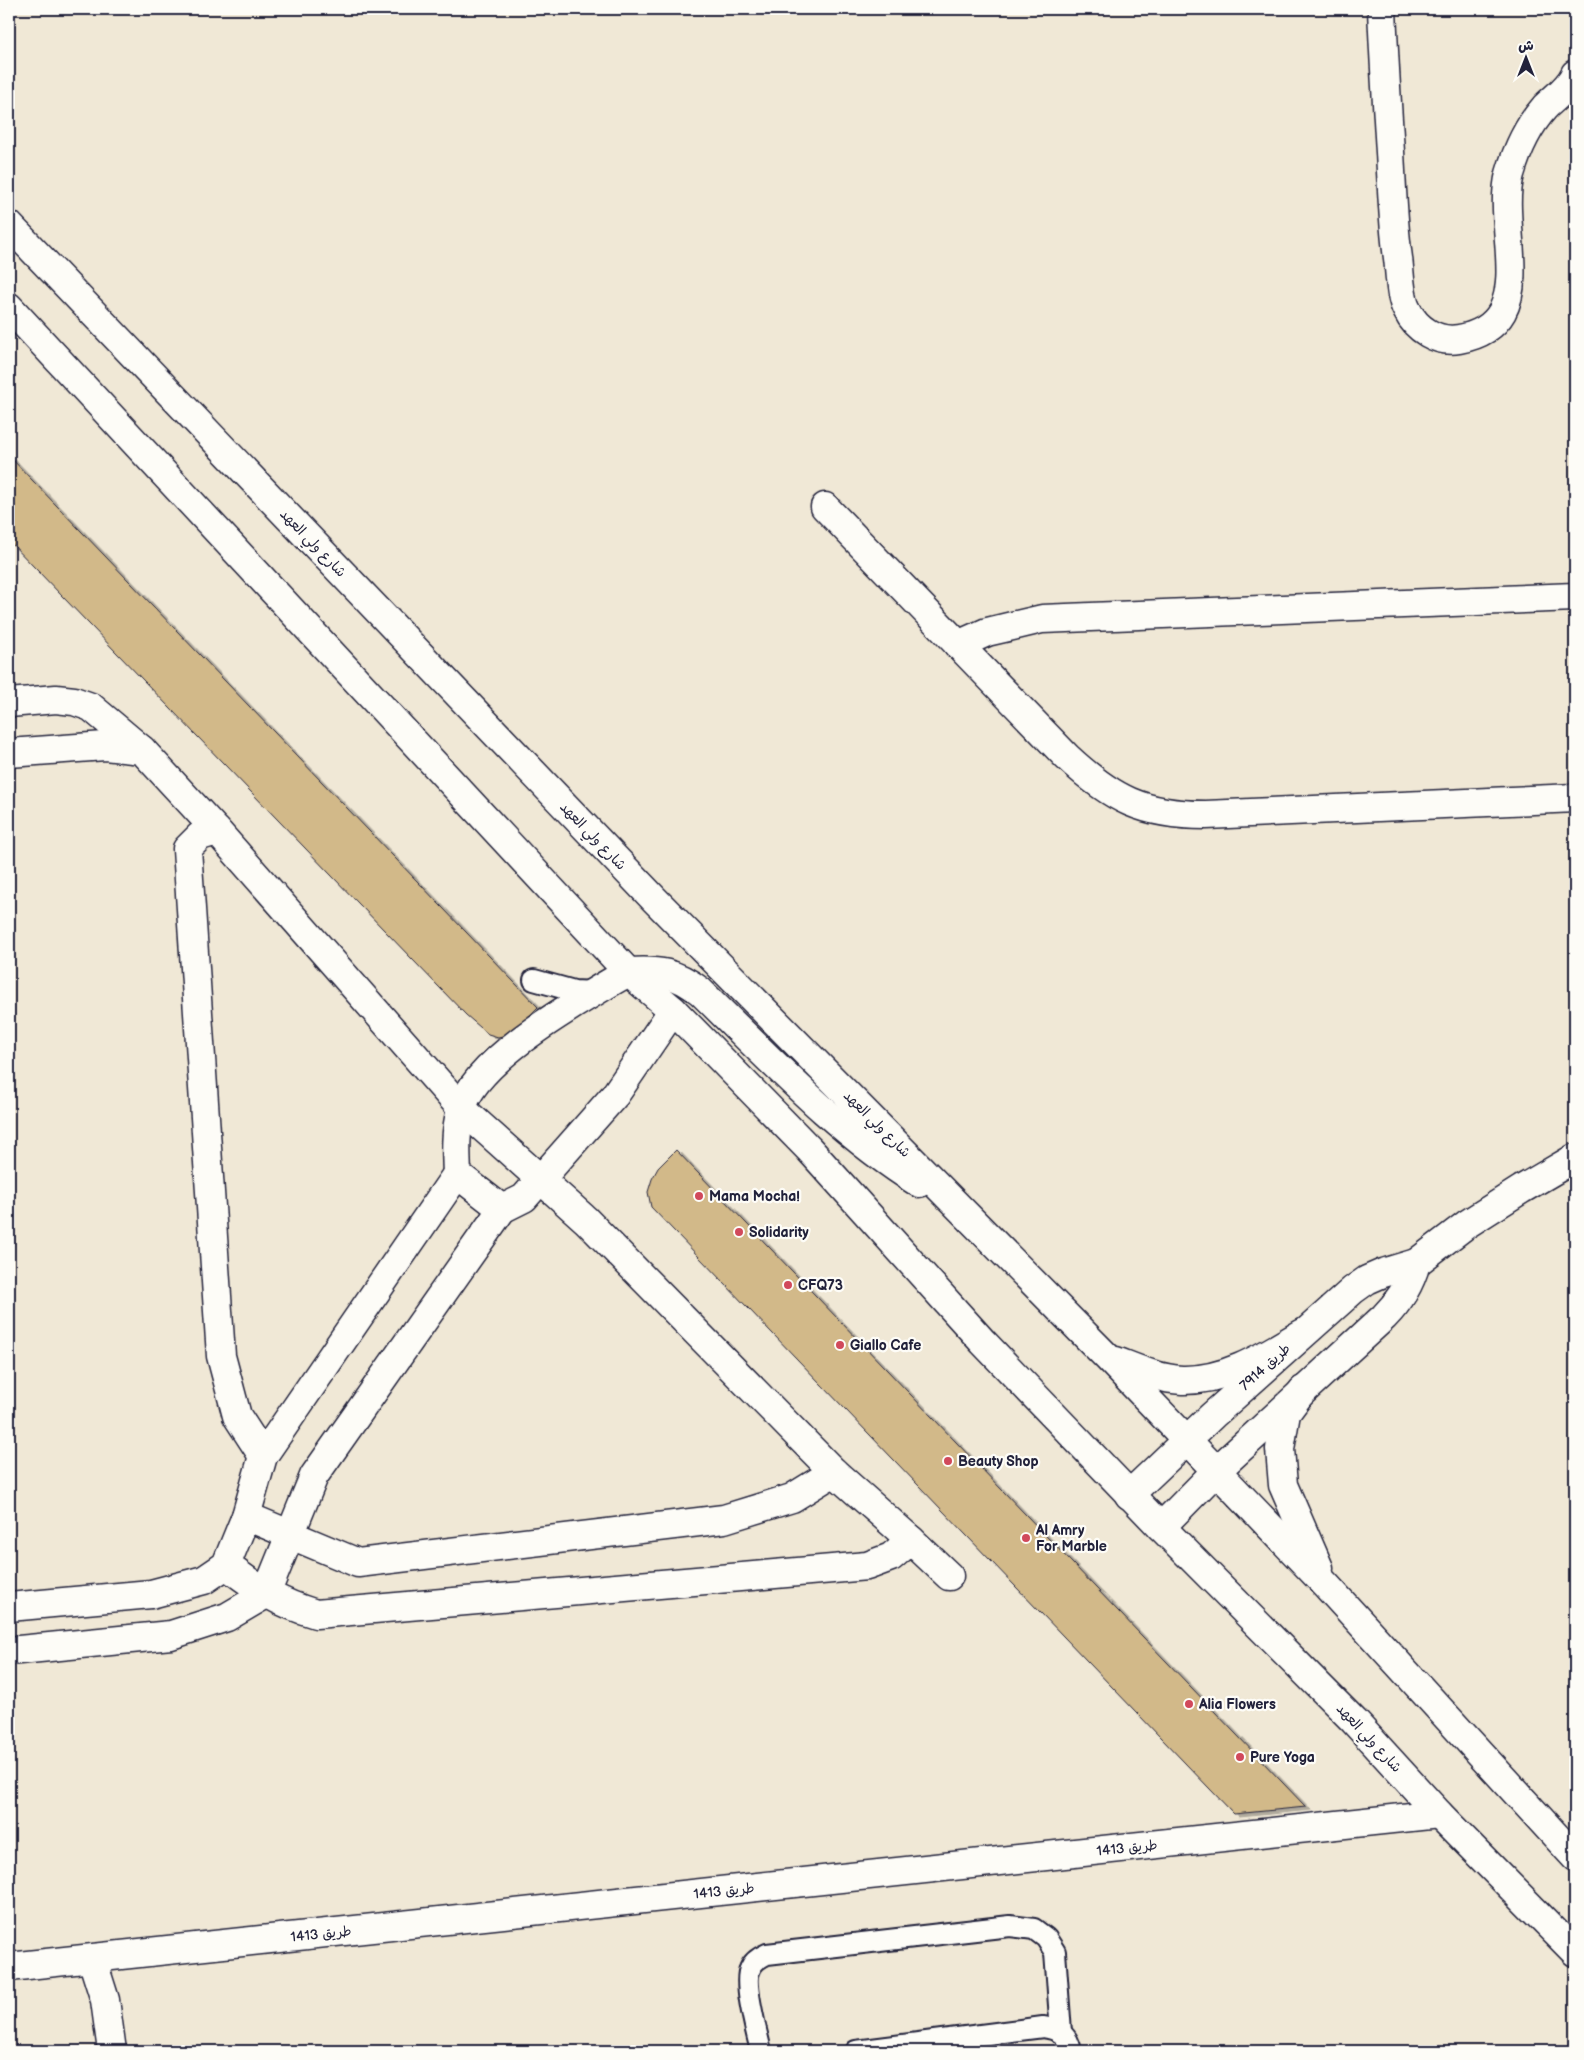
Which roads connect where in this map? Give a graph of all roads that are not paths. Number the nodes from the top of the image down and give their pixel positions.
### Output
1 (1382, 9) edge
2 (1575, 74) edge
3 (9, 224) edge
4 (9, 307) edge
5 (825, 507) dead end
6 (1575, 597) edge
7 (958, 646) junction
8 (9, 703) edge
9 (142, 750) junction
10 (9, 753) edge
11 (1575, 798) edge
12 (217, 831) junction
13 (628, 972) junction
14 (534, 980) dead end
15 (595, 992) junction
16 (673, 1010) junction
17 (461, 1108) junction
18 (1575, 1158) edge
19 (457, 1174) junction
20 (540, 1181) junction
21 (959, 1207) junction
22 (502, 1209) junction
23 (1416, 1263) junction
24 (1303, 1333) junction
25 (1108, 1358) junction
26 (1303, 1390) junction
27 (1186, 1439) junction
28 (263, 1456) junction
29 (1216, 1471) junction
30 (834, 1472) junction
31 (1129, 1495) junction
32 (246, 1516) junction
33 (1161, 1527) junction
34 (292, 1534) junction
35 (911, 1540) junction
36 (226, 1565) junction
37 (949, 1576) dead end
38 (1326, 1585) junction
39 (266, 1594) junction
40 (9, 1607) edge
41 (9, 1651) edge
42 (1439, 1814) junction
43 (1575, 1857) edge
44 (1575, 1952) edge
45 (92, 1959) junction
46 (9, 1967) edge
47 (1061, 2032) junction
48 (112, 2051) edge
49 (761, 2051) edge
50 (856, 2051) edge
51 (1071, 2051) edge

1 - 2 street
3 - 21 street, شارع ولي العهد
4 - 13 street
5 - 7 street
6 - 7 street
7 - 11 street
8 - 9 street
9 - 10 street
9 - 12 street
12 - 17 street
12 - 28 street
13 - 15 street
13 - 16 street
13 - 21 street
14 - 15 lane
15 - 17 street
16 - 20 street
16 - 31 street
17 - 19 street
17 - 20 street
18 - 23 street, طريق 7914
19 - 22 street
19 - 28 street
20 - 22 street
20 - 30 street
21 - 25 street, شارع ولي العهد
22 - 34 street
23 - 24 street, طريق 7914
23 - 26 street
24 - 25 street
24 - 27 street, طريق 7914
25 - 27 street, شارع ولي العهد
26 - 29 street
26 - 38 street
27 - 29 street, شارع ولي العهد
27 - 31 street, طريق 7914
28 - 32 street
29 - 33 street
29 - 38 street
30 - 34 street
30 - 35 street
31 - 33 street, شارع ولي العهد
32 - 34 street
32 - 36 street
33 - 42 street, شارع ولي العهد
34 - 39 street
35 - 37 street
35 - 39 street
36 - 39 street
36 - 40 street
38 - 43 street
39 - 41 street
42 - 44 street, شارع ولي العهد
42 - 45 street, طريق 1413
45 - 46 street, طريق 1413
45 - 48 street
47 - 49 lane
47 - 50 lane
47 - 51 lane

